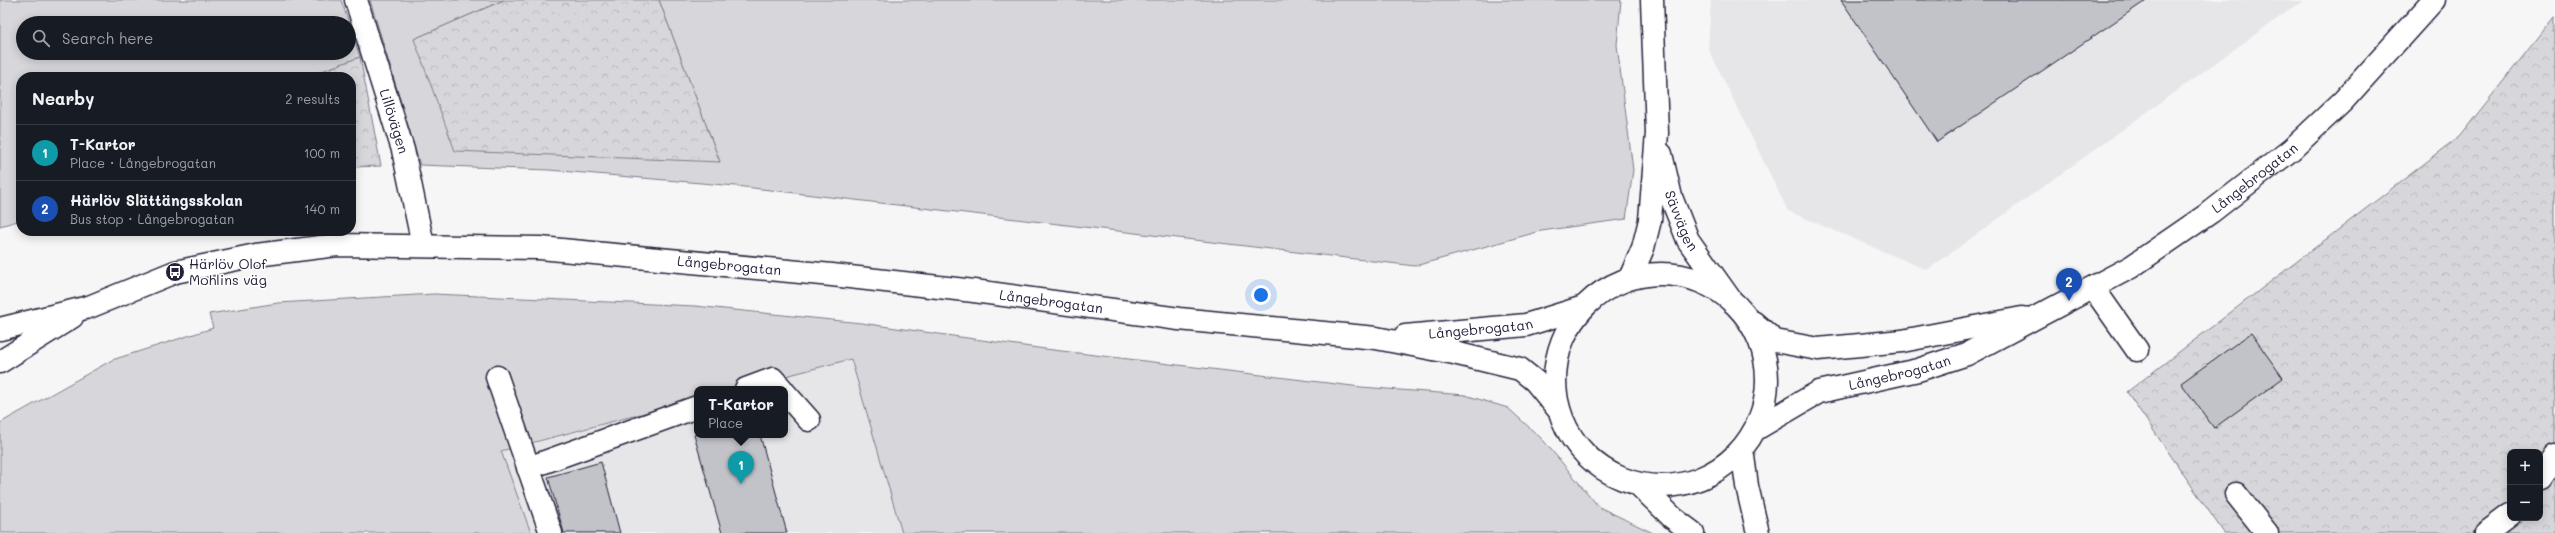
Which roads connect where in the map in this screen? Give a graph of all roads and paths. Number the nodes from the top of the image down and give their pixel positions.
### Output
1 (356, 0) edge
2 (1652, 0) edge
3 (2434, 0) edge
4 (1657, 133) junction
5 (423, 245) junction
6 (1630, 278) junction
7 (2094, 289) junction
8 (1730, 299) junction
9 (88, 306) junction
10 (1584, 307) junction
11 (2042, 314) junction
12 (1746, 316) junction
13 (0, 329) edge
14 (1376, 338) junction
15 (2138, 350) dead end
16 (0, 362) edge
17 (497, 376) dead end
18 (754, 386) edge
19 (779, 386) edge
20 (788, 396) edge
21 (694, 408) edge
22 (1558, 409) junction
23 (809, 420) dead end
24 (1756, 428) junction
25 (1742, 448) junction
26 (2555, 456) edge
27 (528, 468) junction
28 (2543, 474) edge
29 (1638, 484) junction
30 (2236, 494) dead end
31 (2507, 517) edge
32 (552, 533) edge
33 (1693, 533) edge
34 (1758, 533) edge
35 (2267, 533) edge
36 (2486, 533) edge

1 - 5 main road, Lillövägen
2 - 4 main road, Sävvägen
3 - 7 main road, Långebrogatan
4 - 6 main road, Sävvägen
4 - 8 main road, Sävvägen
5 - 9 main road, Långebrogatan
5 - 14 main road, Långebrogatan
6 - 8 main road
6 - 10 main road
7 - 11 main road, Långebrogatan
7 - 15 main road
8 - 12 main road
9 - 13 main road, Långebrogatan
9 - 16 main road, Långebrogatan
10 - 14 main road, Långebrogatan
10 - 22 main road
11 - 12 main road, Långebrogatan
11 - 24 main road, Långebrogatan
12 - 24 main road
14 - 22 main road, Långebrogatan
17 - 27 main road
18 - 19 main road
20 - 23 main road
21 - 27 main road
22 - 29 main road
24 - 25 main road
25 - 29 main road
25 - 34 main road
26 - 28 main road
27 - 32 main road
29 - 33 main road
30 - 35 main road
31 - 36 main road

